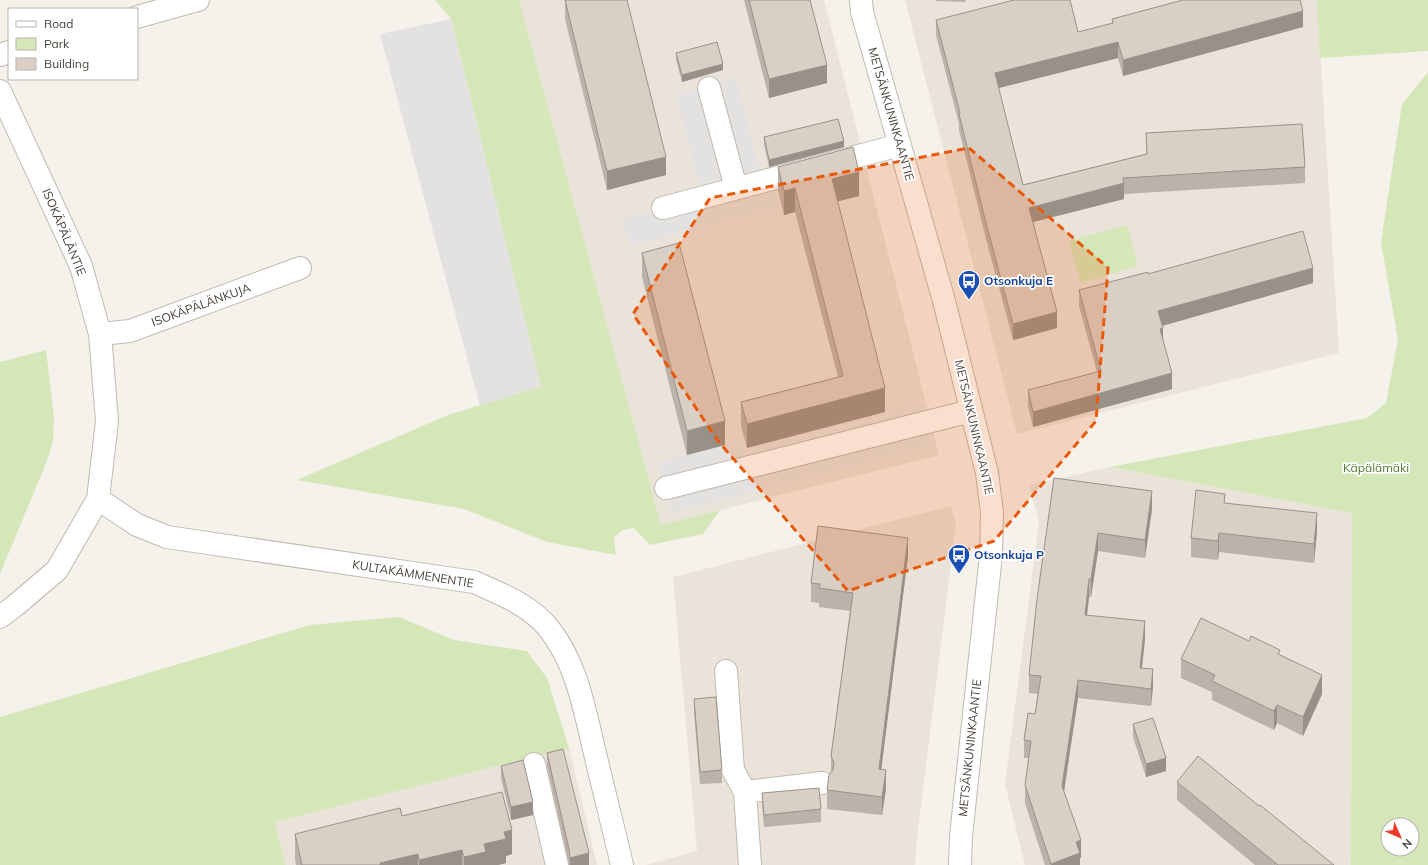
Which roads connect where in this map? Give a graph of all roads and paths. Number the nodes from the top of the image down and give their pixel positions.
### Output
1 (198, 0) edge
2 (861, 0) edge
3 (138, 17) edge
4 (709, 88) dead end
5 (0, 91) edge
6 (900, 145) junction
7 (736, 188) junction
8 (663, 208) dead end
9 (300, 268) dead end
10 (100, 334) junction
11 (971, 411) junction
12 (666, 488) dead end
13 (98, 499) junction
14 (0, 617) edge
15 (726, 671) dead end
16 (534, 764) dead end
17 (822, 783) dead end
18 (745, 792) junction
19 (557, 865) edge
20 (622, 865) edge
21 (750, 865) edge
22 (960, 865) edge

1 - 3 street
2 - 6 street, METSÄNKUNINKAANTIE
4 - 7 street
5 - 10 street, ISOKÄPÄLÄNTIE
6 - 7 street
6 - 11 street, METSÄNKUNINKAANTIE
7 - 8 street
9 - 10 street, ISOKÄPÄLÄNKUJA
10 - 13 street, ISOKÄPÄLÄNTIE
11 - 12 street
11 - 22 street, METSÄNKUNINKAANTIE
13 - 14 street
13 - 20 street, KULTAKÄMMENENTIE
15 - 18 street
16 - 19 street
17 - 18 street
18 - 21 street

